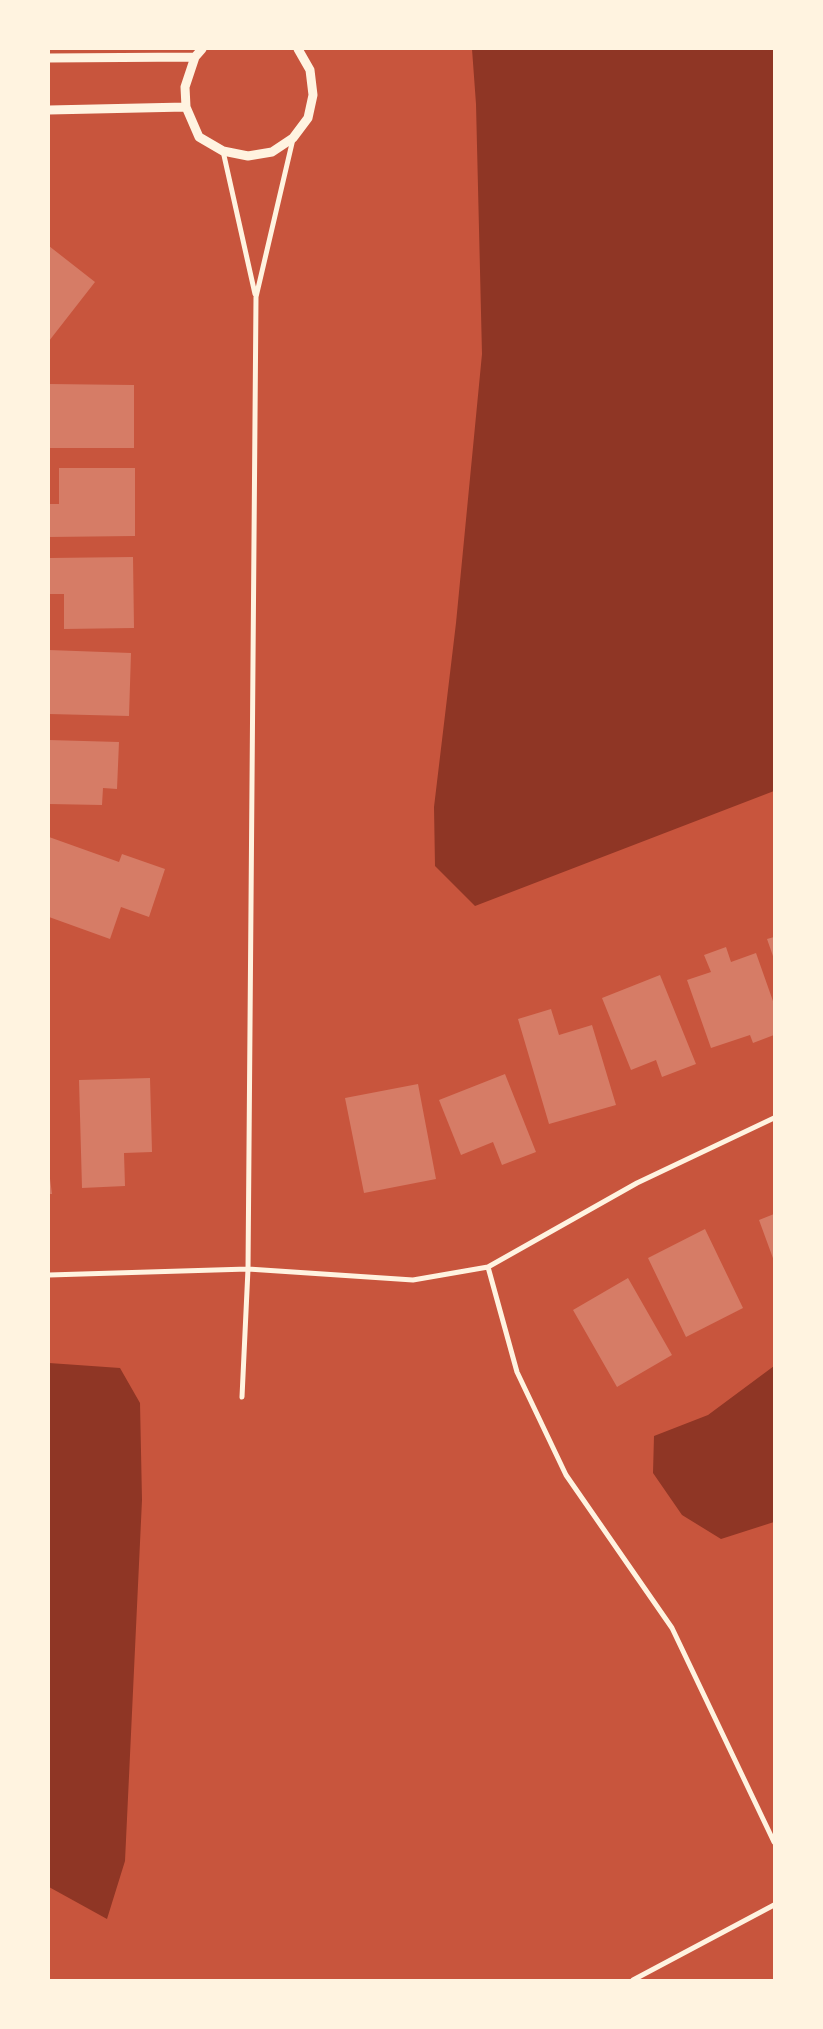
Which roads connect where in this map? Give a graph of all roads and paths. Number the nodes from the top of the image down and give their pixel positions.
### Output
1 (202, 49) edge
2 (298, 49) edge
3 (195, 57) junction
4 (49, 58) edge
5 (186, 107) junction
6 (49, 110) edge
7 (293, 138) junction
8 (223, 151) junction
9 (256, 297) junction
10 (774, 1118) edge
11 (488, 1267) junction
12 (248, 1269) junction
13 (49, 1275) edge
14 (242, 1397) dead end
15 (774, 1842) edge
16 (774, 1905) edge
17 (633, 1980) edge

1 - 3 street
2 - 7 street
3 - 4 street
3 - 5 street
5 - 6 street
5 - 8 street
7 - 8 street
7 - 9 street
8 - 9 street
9 - 12 street
10 - 11 street
11 - 12 street
11 - 15 street
12 - 13 street
12 - 14 street
16 - 17 street

